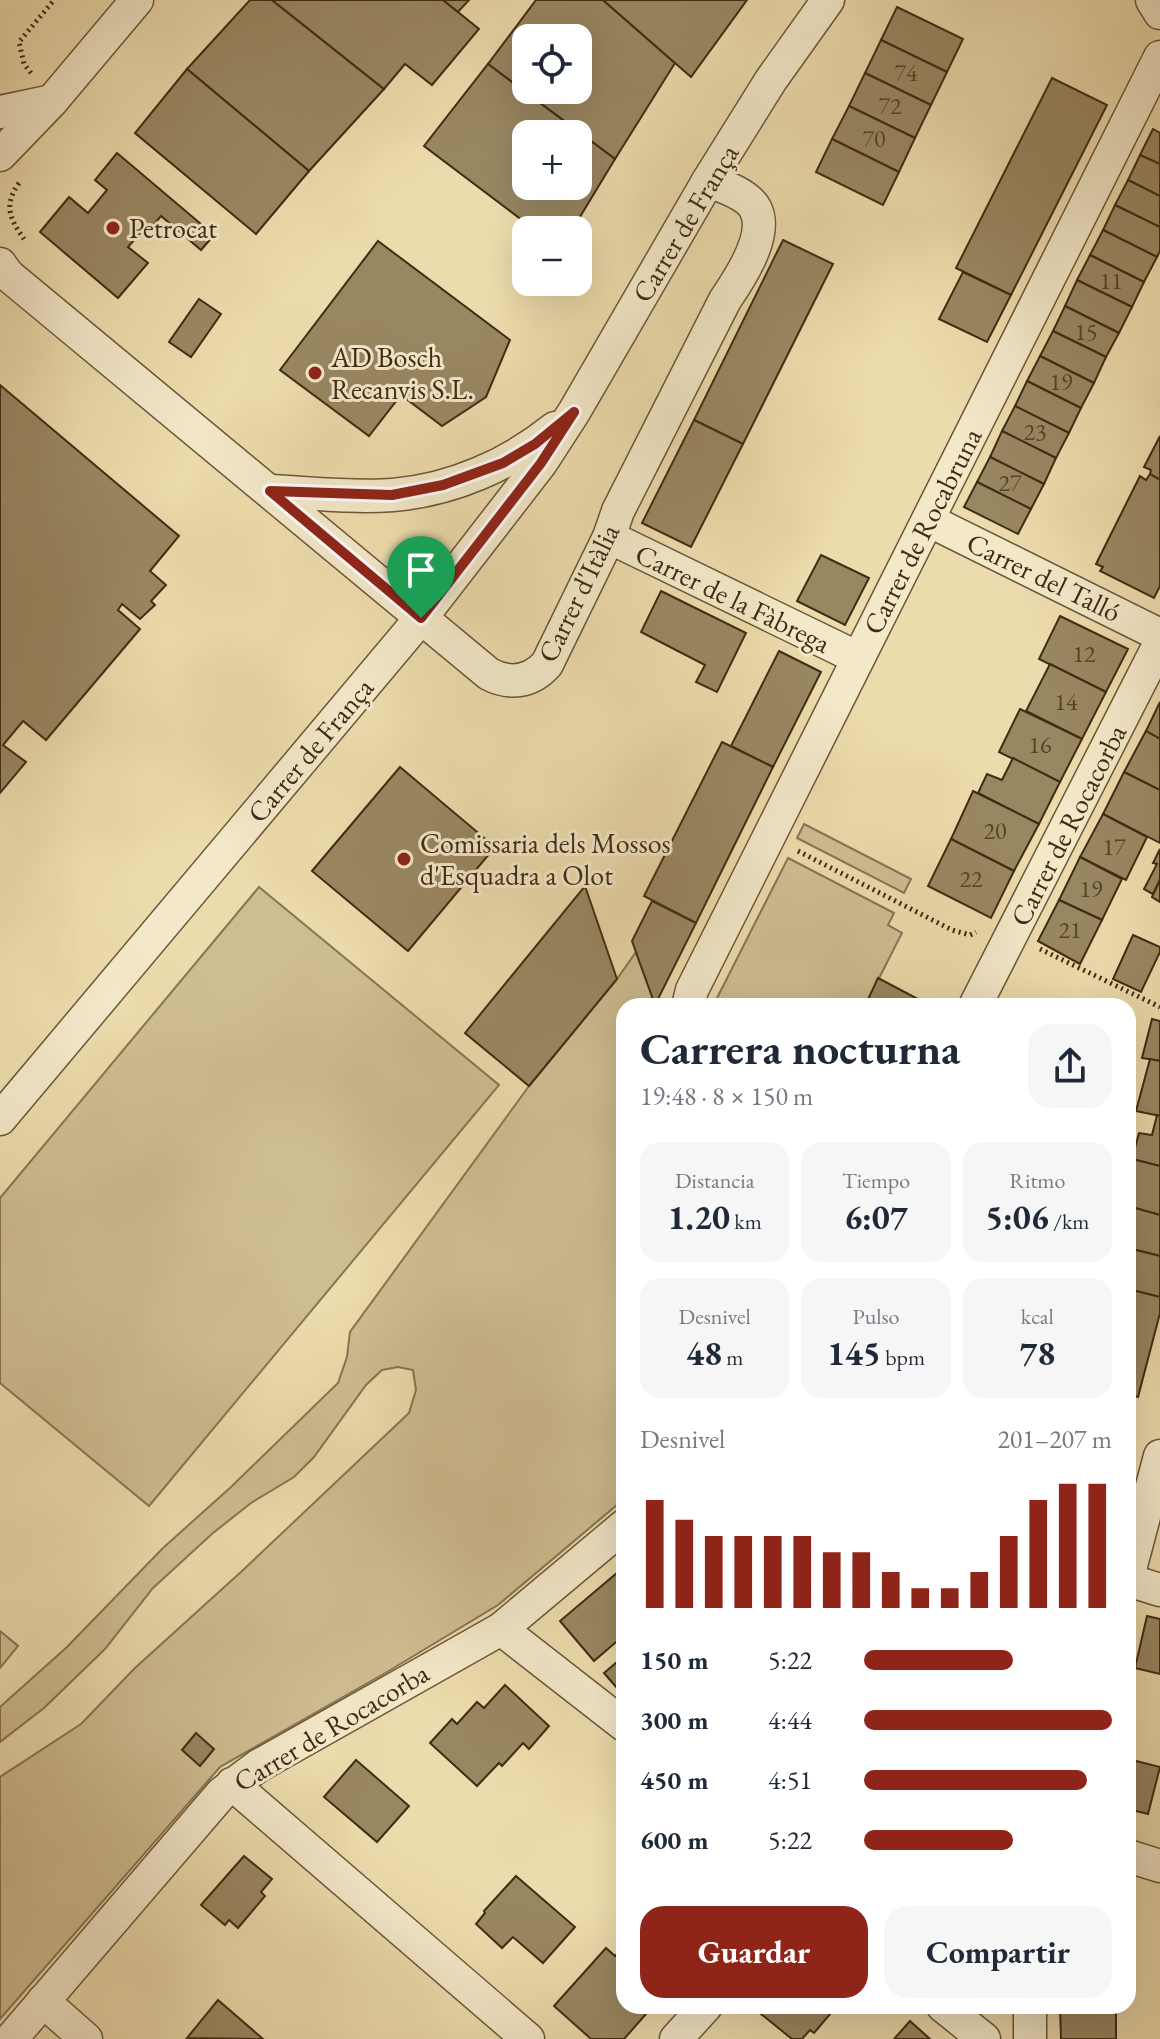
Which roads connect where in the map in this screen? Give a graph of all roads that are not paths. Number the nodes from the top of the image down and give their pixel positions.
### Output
1 (137, 0) edge
2 (828, 0) edge
3 (1152, 0) edge
4 (1160, 13) edge
5 (1160, 57) edge
6 (52, 101) junction
7 (0, 112) edge
8 (0, 155) edge
9 (708, 181) junction
10 (2, 268) edge
11 (574, 412) junction
12 (270, 491) junction
13 (928, 520) junction
14 (609, 537) junction
15 (421, 618) junction
16 (1160, 635) edge
17 (1160, 643) edge
18 (858, 658) junction
19 (690, 998) edge
20 (979, 998) edge
21 (0, 1119) edge
22 (1160, 1456) edge
23 (616, 1533) edge
24 (1136, 1548) edge
25 (1136, 1582) edge
26 (1160, 1590) edge
27 (501, 1629) junction
28 (616, 1719) edge
29 (232, 1784) junction
30 (1136, 1858) edge
31 (1160, 1866) edge
32 (43, 2001) junction
33 (699, 2014) edge
34 (953, 2014) edge
35 (1030, 2014) edge
36 (11, 2039) edge
37 (86, 2039) edge
38 (528, 2039) edge
39 (676, 2039) edge
40 (984, 2039) edge
41 (1030, 2039) edge

1 - 6 street
2 - 9 street, Carrer de França
3 - 4 street
5 - 13 street, Carrer de Rocabruna
6 - 7 street
6 - 8 street
9 - 11 street, Carrer de França
9 - 14 street, Carrer d'Itàlia
10 - 12 street, Carrer d'Itàlia
11 - 12 street
11 - 15 street, Carrer de França
12 - 15 street, Carrer d'Itàlia
13 - 16 street, Carrer del Talló
13 - 18 street, Carrer de Rocabruna
14 - 15 street, Carrer d'Itàlia
14 - 18 street, Carrer de la Fàbrega
15 - 21 street, Carrer de França
17 - 20 street, Carrer de Rocacorba
18 - 19 street, Carrer de Rocabruna
22 - 24 street
23 - 27 street, Carrer de Rocacorba
25 - 26 street
27 - 28 street
27 - 29 street, Carrer de Rocacorba
29 - 32 street, Carrer de Rocacorba
29 - 38 street
30 - 31 street
32 - 36 street, Carrer de Rocacorba
32 - 37 street
33 - 39 street
34 - 40 street
35 - 41 street

